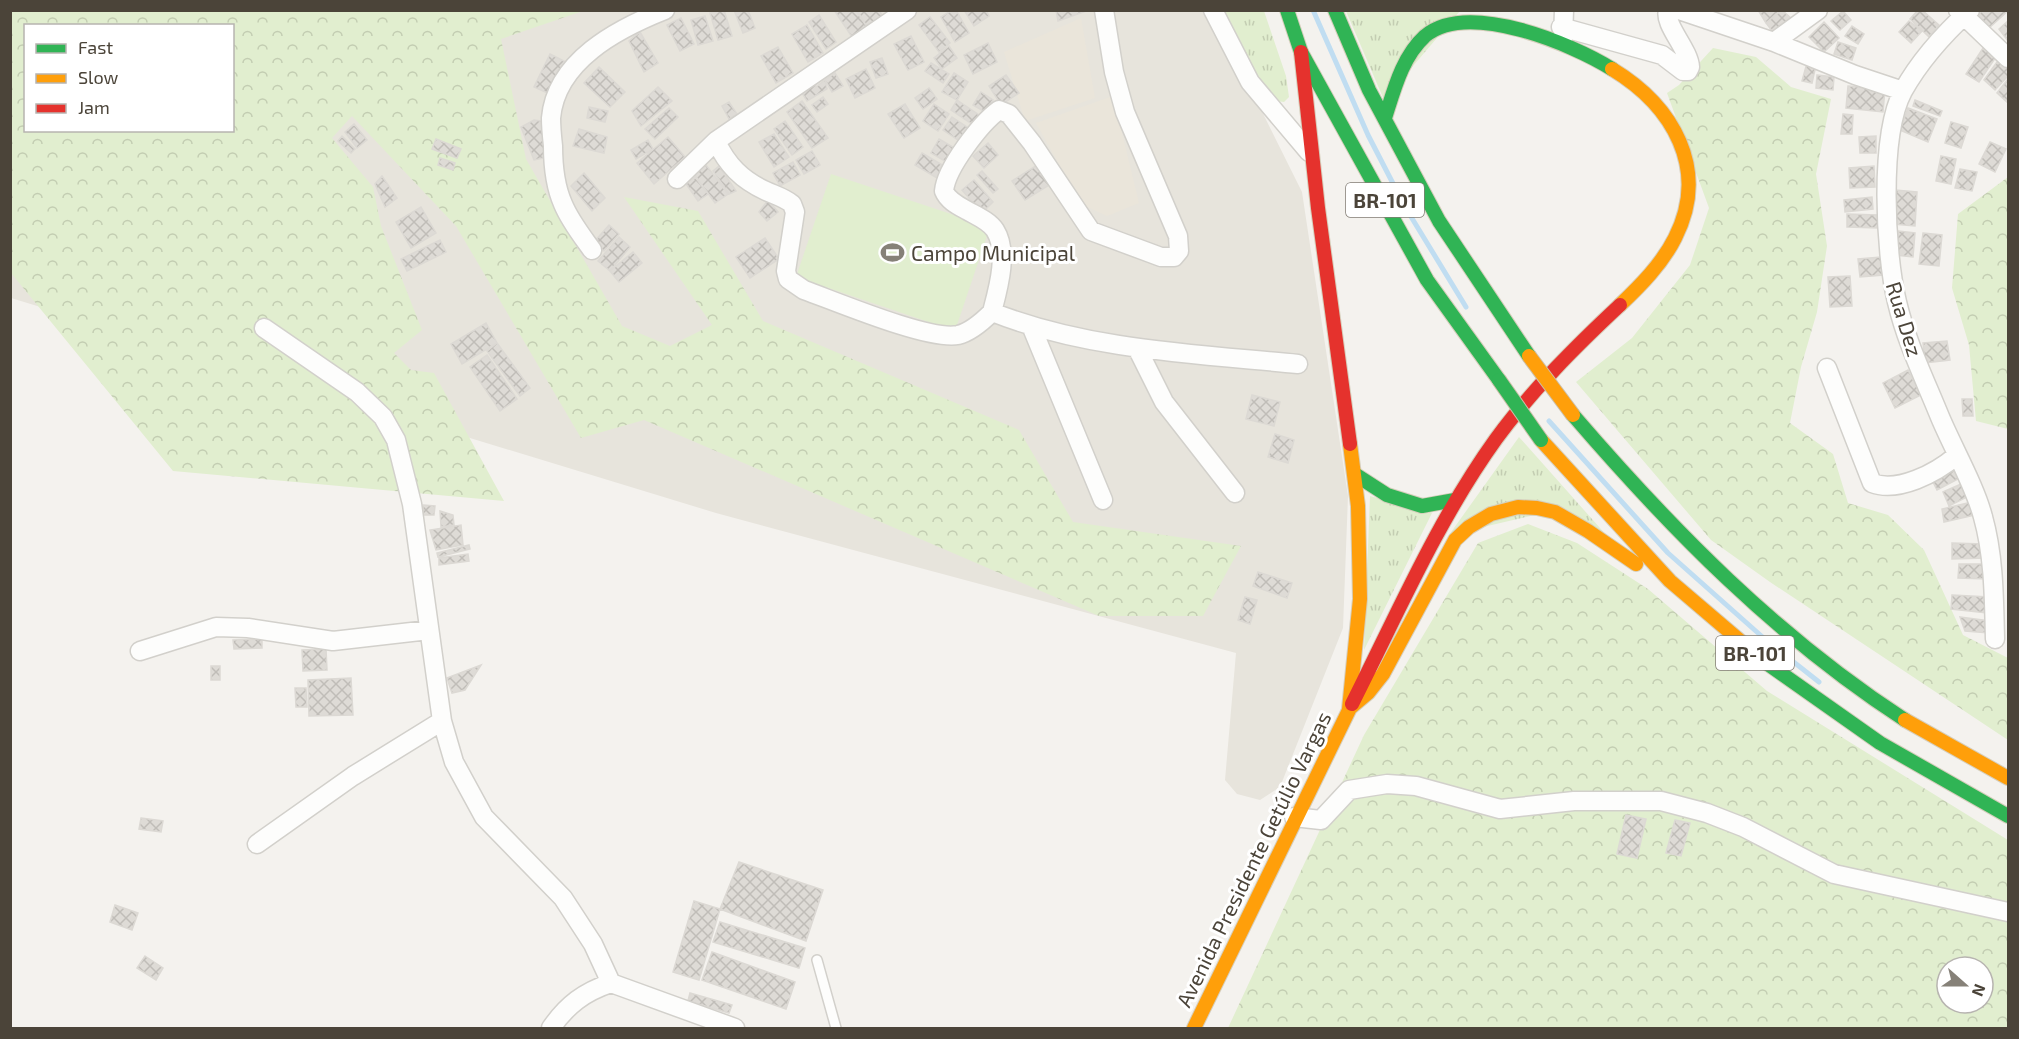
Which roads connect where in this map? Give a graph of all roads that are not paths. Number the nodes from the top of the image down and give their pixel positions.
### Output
1 (665, 10) edge
2 (908, 10) edge
3 (1104, 10) edge
4 (1213, 10) edge
5 (1287, 10) edge
6 (1335, 10) edge
7 (1492, 10) edge
8 (1668, 10) edge
9 (1818, 10) edge
10 (1964, 12) edge
11 (1687, 13) edge
12 (1563, 27) edge
13 (1517, 28) junction
14 (1774, 42) junction
15 (1301, 52) junction
16 (2008, 58) edge
17 (1903, 91) junction
18 (1384, 118) junction
19 (716, 141) junction
20 (1314, 158) junction
21 (677, 179) dead end
22 (592, 250) dead end
23 (992, 312) junction
24 (264, 328) dead end
25 (1032, 328) junction
26 (1137, 348) junction
27 (1298, 364) dead end
28 (1827, 368) dead end
29 (1956, 456) junction
30 (1356, 475) junction
31 (1235, 493) dead end
32 (1103, 500) dead end
33 (1455, 500) junction
34 (1675, 586) junction
35 (429, 630) junction
36 (1995, 639) dead end
37 (140, 651) dead end
38 (1349, 709) junction
39 (442, 721) junction
40 (2008, 778) edge
41 (2008, 816) edge
42 (1294, 817) junction
43 (257, 844) dead end
44 (2008, 912) edge
45 (817, 960) dead end
46 (611, 983) junction
47 (551, 1029) edge
48 (735, 1029) edge
49 (836, 1029) edge
50 (1194, 1029) edge

1 - 22 street
2 - 19 street
3 - 23 street
4 - 20 street
5 - 15 main road, BR-101
6 - 18 main road, BR-101
7 - 13 main road
8 - 12 street
9 - 14 street
10 - 16 street
10 - 17 street, Rua Dez
11 - 14 street
12 - 13 main road, Avenida Presidente Getúlio Vargas
12 - 33 main road, Avenida Presidente Getúlio Vargas
13 - 18 main road
14 - 17 street
15 - 20 main road
15 - 34 main road, BR-101, bridge
17 - 29 street, Rua Dez
18 - 40 main road, BR-101, bridge
19 - 21 street
19 - 23 street
20 - 30 main road
23 - 25 street
24 - 35 street
25 - 26 street
25 - 32 street
26 - 27 street
26 - 31 street
28 - 29 street
29 - 36 street, Rua Dez
30 - 33 main road
30 - 38 main road
33 - 38 main road, Avenida Presidente Getúlio Vargas
34 - 38 main road
34 - 41 main road, BR-101
35 - 37 street
35 - 39 street
38 - 42 main road, Avenida Presidente Getúlio Vargas
39 - 43 street
39 - 46 street
42 - 44 street
42 - 50 main road, Avenida Presidente Getúlio Vargas
45 - 49 lane
46 - 47 street
46 - 48 street

